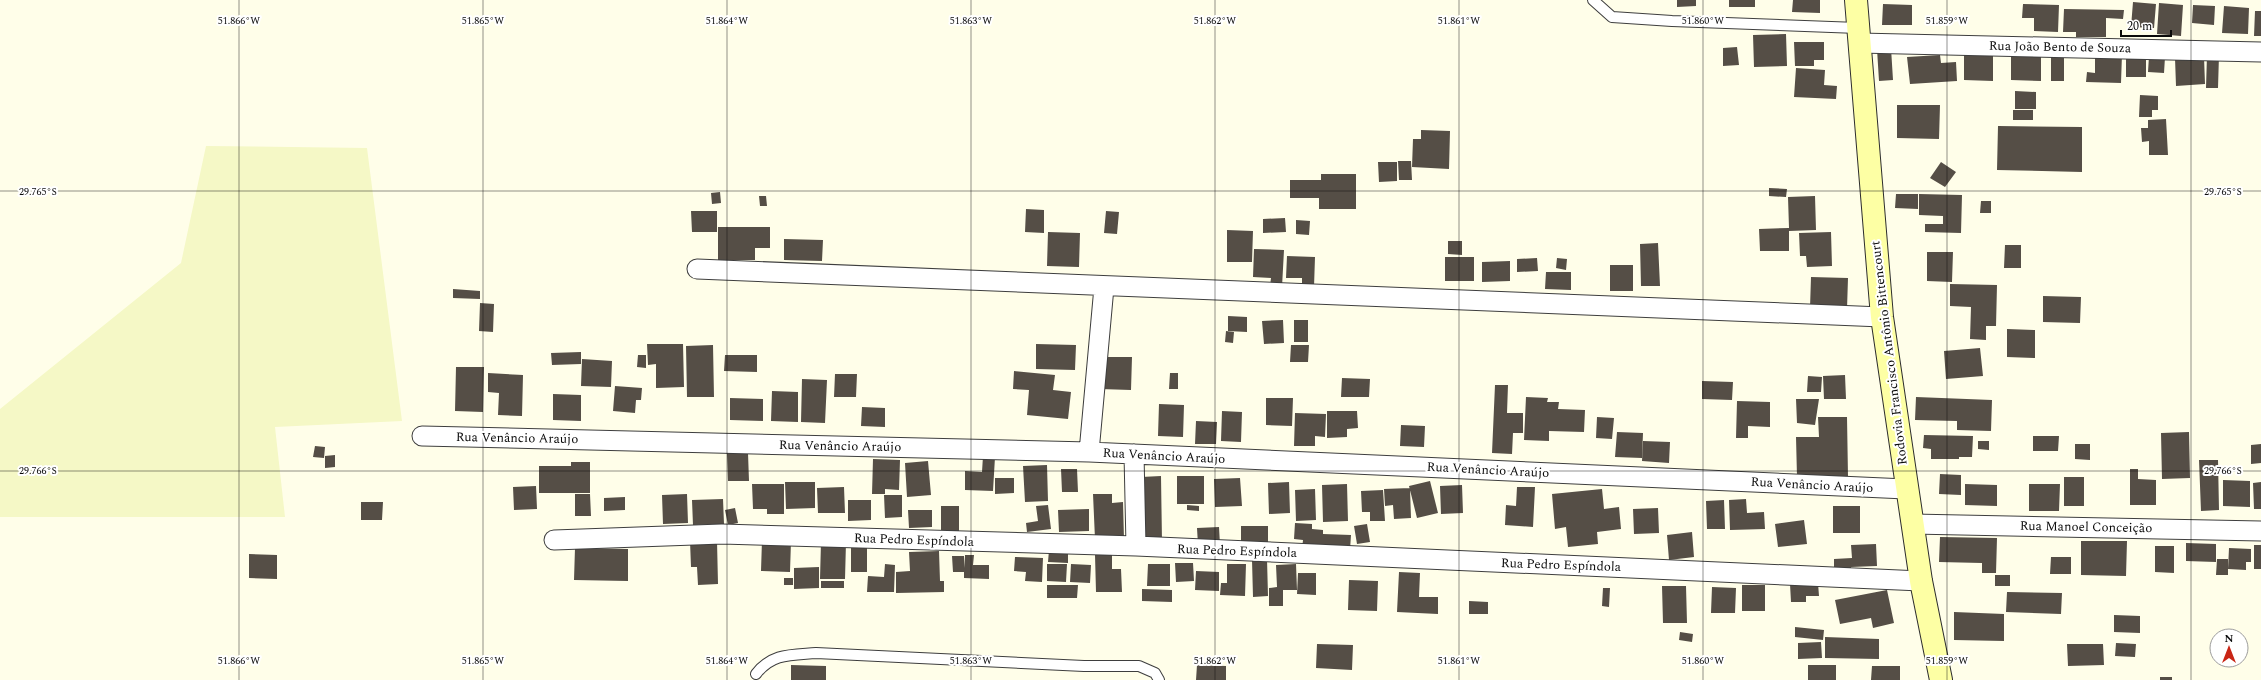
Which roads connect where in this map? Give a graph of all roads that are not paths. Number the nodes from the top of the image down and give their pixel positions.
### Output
1 (1593, 0) edge
2 (1856, 0) edge
3 (1859, 35) junction
4 (2261, 52) edge
5 (697, 269) dead end
6 (1104, 287) junction
7 (1882, 317) junction
8 (422, 436) dead end
9 (1088, 452) junction
10 (1134, 454) junction
11 (1906, 489) junction
12 (1912, 524) junction
13 (2261, 531) edge
14 (554, 540) dead end
15 (1136, 546) junction
16 (1921, 581) junction
17 (756, 674) dead end
18 (1159, 680) edge
19 (1941, 680) edge

1 - 3 lane
2 - 3 street, Rodovia Francisco Antônio Bittencourt
3 - 4 street, Rua João Bento de Souza
3 - 7 street, Rodovia Francisco Antônio Bittencourt
5 - 6 street
6 - 7 street
6 - 9 street
7 - 11 street, Rodovia Francisco Antônio Bittencourt
8 - 9 street, Rua Venâncio Araújo
9 - 10 street, Rua Venâncio Araújo
10 - 11 street, Rua Venâncio Araújo
10 - 15 street
11 - 12 street, Rodovia Francisco Antônio Bittencourt
12 - 13 street, Rua Manoel Conceição
12 - 16 street, Rodovia Francisco Antônio Bittencourt
14 - 15 street, Rua Pedro Espíndola
15 - 16 street, Rua Pedro Espíndola
16 - 19 street, Rodovia Francisco Antônio Bittencourt
17 - 18 lane

